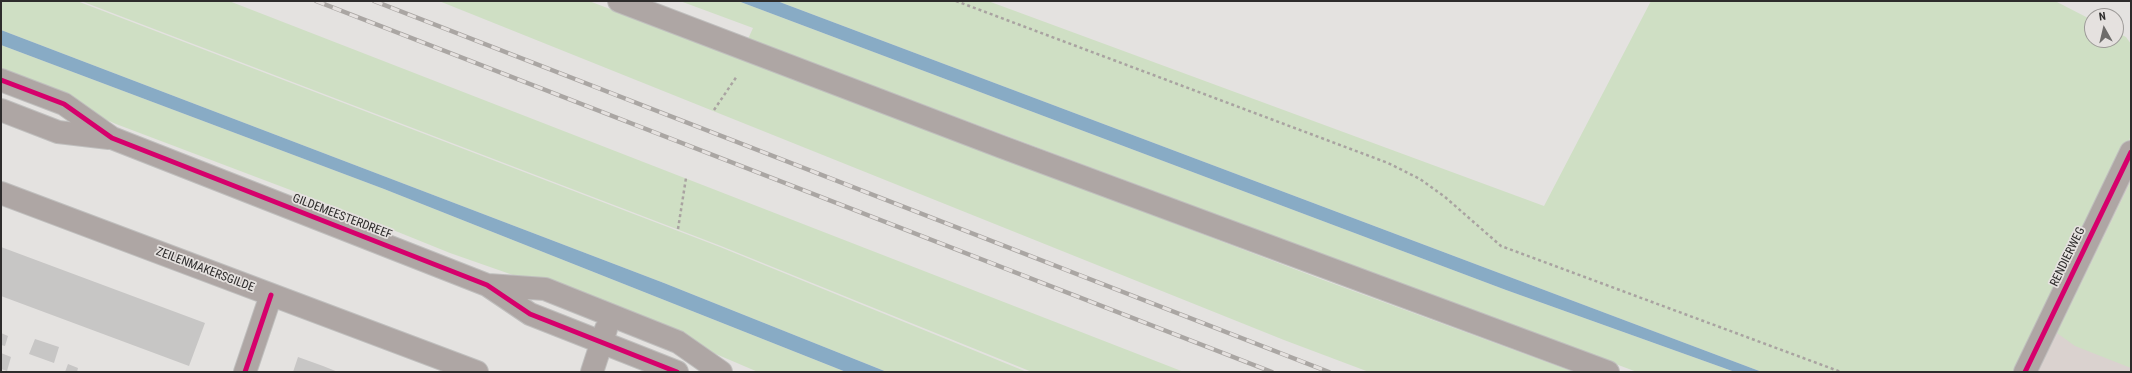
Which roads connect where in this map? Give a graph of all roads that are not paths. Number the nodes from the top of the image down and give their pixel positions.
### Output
1 (619, 1) edge
2 (1, 80) edge
3 (1, 110) edge
4 (112, 138) junction
5 (2131, 152) edge
6 (1, 193) edge
7 (487, 285) junction
8 (272, 295) junction
9 (612, 315) junction
10 (601, 343) junction
11 (245, 372) edge
12 (476, 372) edge
13 (592, 372) edge
14 (677, 372) edge
15 (721, 372) edge
16 (1608, 372) edge
17 (2025, 372) edge

1 - 16 street
2 - 4 street, GILDEMEESTERDREEF
3 - 4 street, GILDEMEESTERDREEF
4 - 7 street, GILDEMEESTERDREEF
5 - 17 street, RENDIERWEG
6 - 8 street, ZEILENMAKERSGILDE
7 - 9 street, GILDEMEESTERDREEF
7 - 10 street, GILDEMEESTERDREEF
8 - 11 street
8 - 12 street, ZEILENMAKERSGILDE
9 - 10 street
9 - 15 street, GILDEMEESTERDREEF
10 - 13 street
10 - 14 street, GILDEMEESTERDREEF

